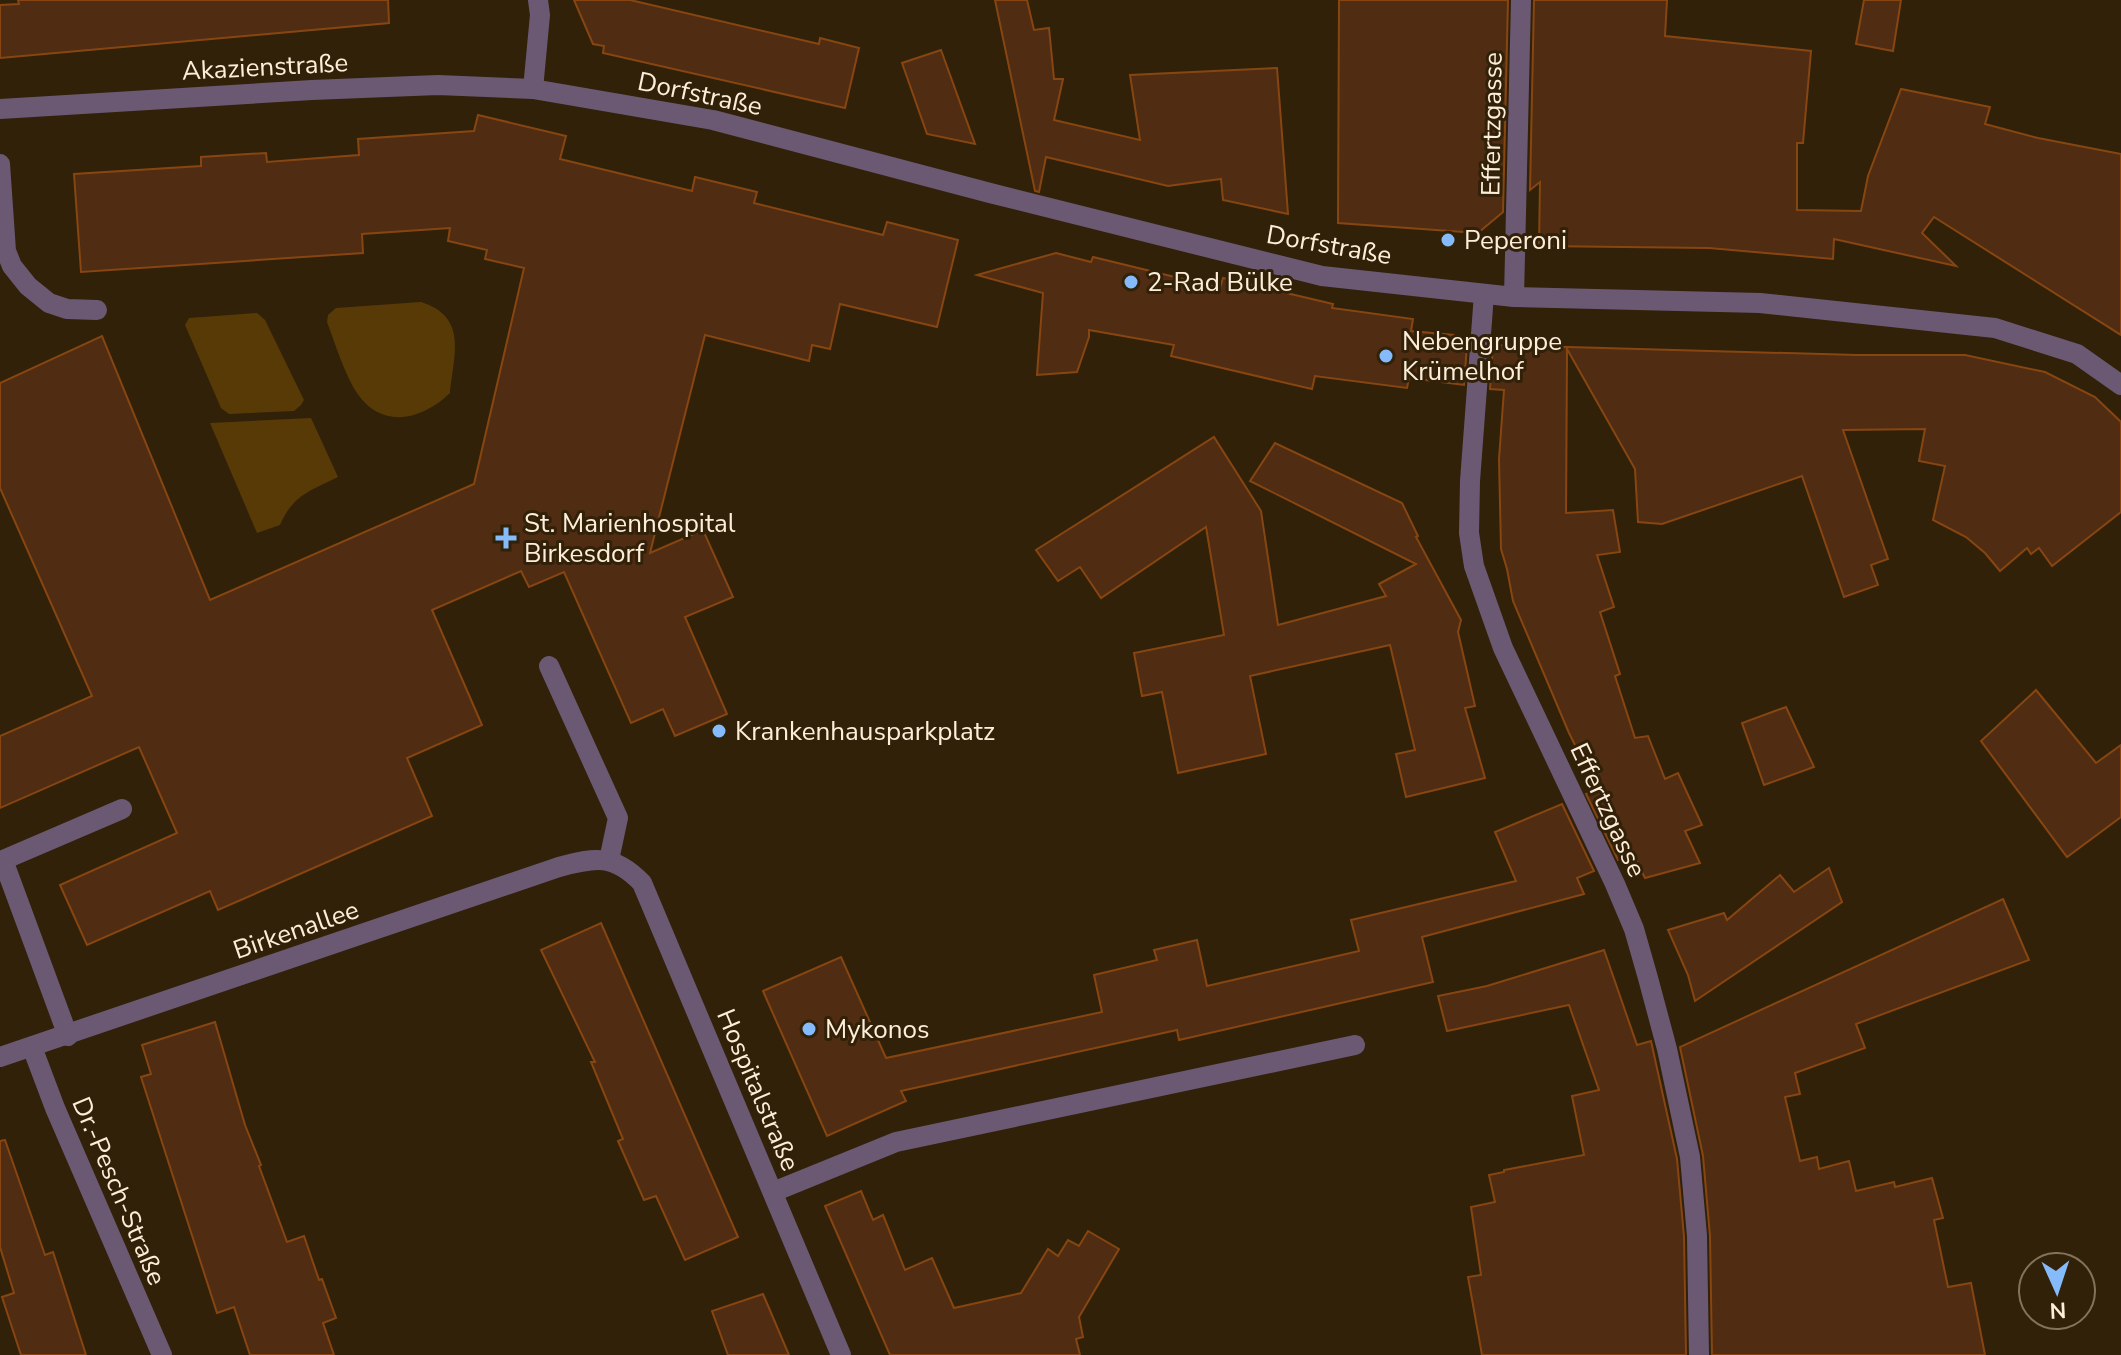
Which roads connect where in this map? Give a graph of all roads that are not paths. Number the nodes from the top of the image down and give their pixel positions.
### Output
1 (538, 0) edge
2 (1521, 0) edge
3 (533, 89) junction
4 (0, 109) edge
5 (0, 164) edge
6 (1484, 294) junction
7 (1514, 297) junction
8 (97, 310) dead end
9 (2121, 385) edge
10 (549, 666) dead end
11 (122, 809) dead end
12 (2, 860) edge
13 (609, 860) junction
14 (68, 1036) junction
15 (1355, 1045) dead end
16 (32, 1047) junction
17 (0, 1057) edge
18 (773, 1192) junction
19 (162, 1355) edge
20 (841, 1355) edge
21 (1699, 1355) edge

1 - 3 street
2 - 7 street, Effertzgasse
3 - 4 street, Akazienstraße
3 - 6 street, Dorfstraße
5 - 8 street
6 - 7 street, Dorfstraße
6 - 21 street, Effertzgasse
7 - 9 street, Dorfstraße
10 - 13 street
11 - 12 street
12 - 14 street
13 - 14 street, Birkenallee
13 - 18 street, Hospitalstraße
14 - 16 street, Birkenallee
15 - 18 street
16 - 17 street, Birkenallee
16 - 19 street, Dr.-Pesch-Straße
18 - 20 street, Hospitalstraße

